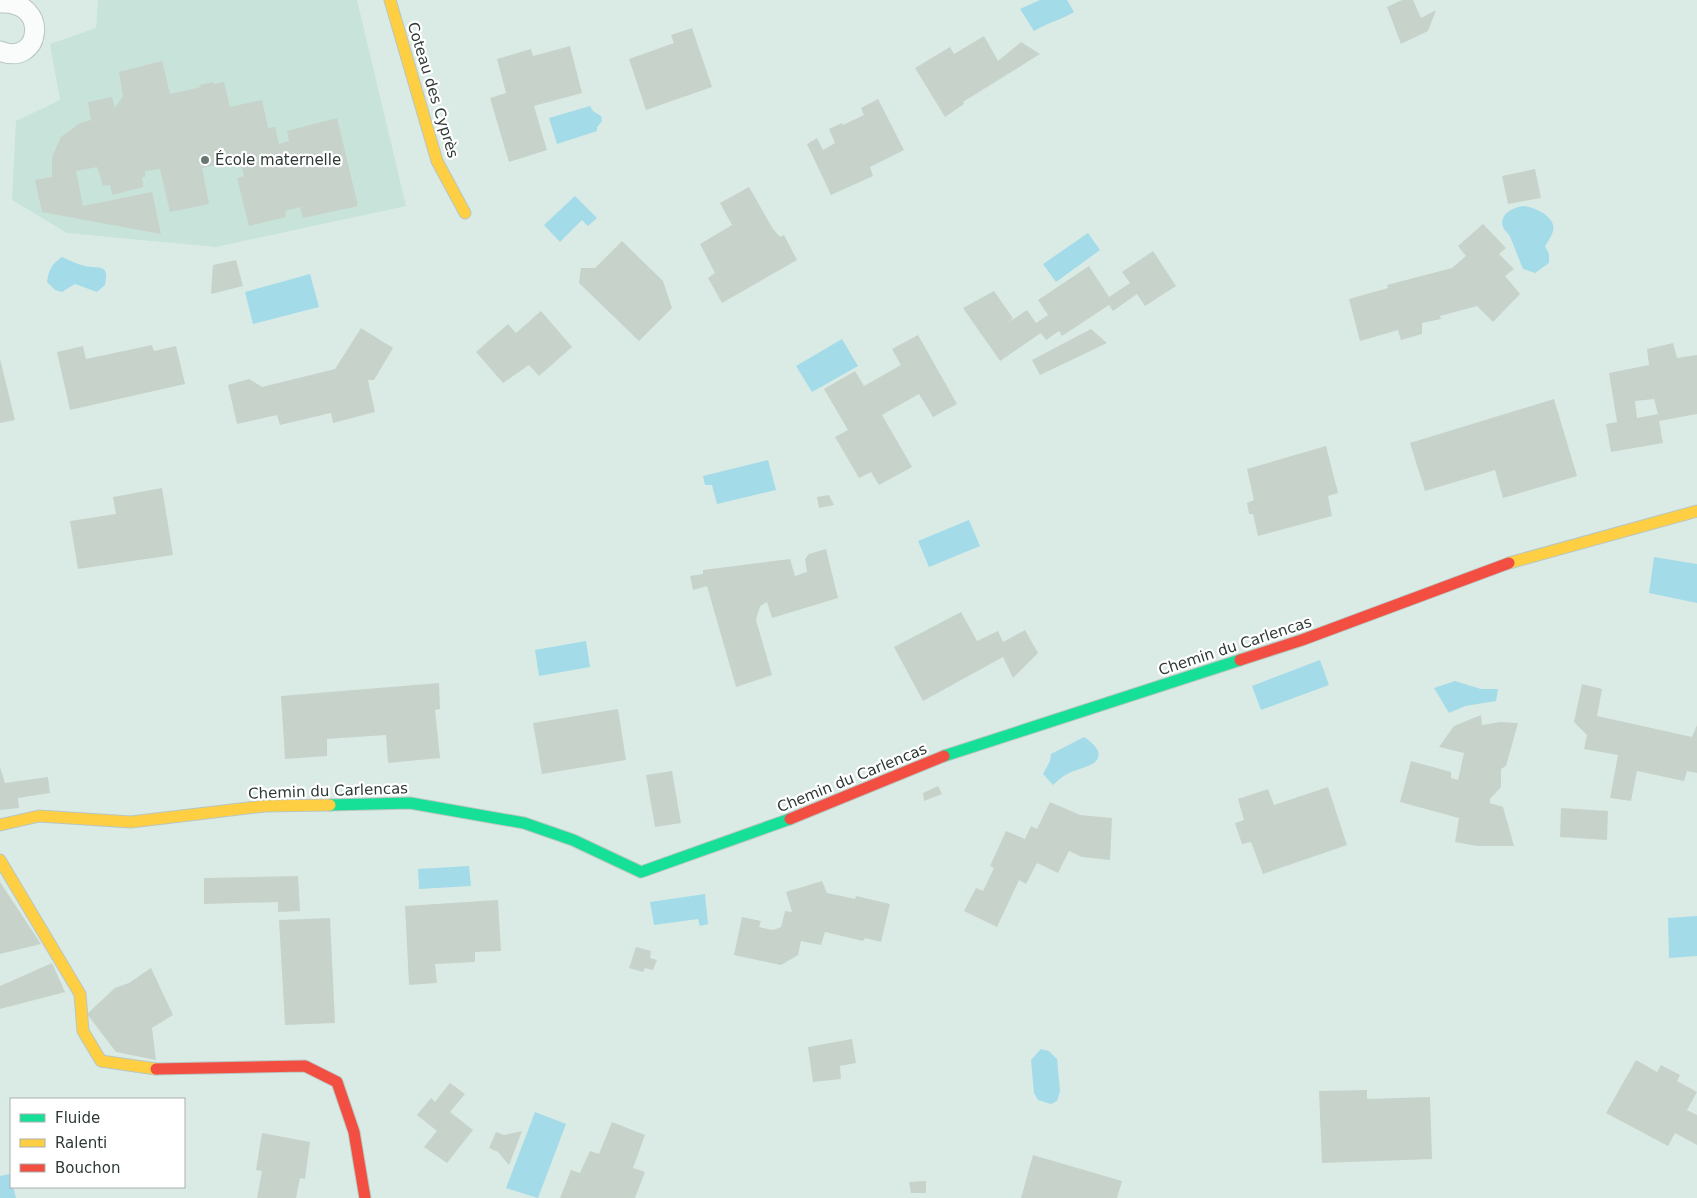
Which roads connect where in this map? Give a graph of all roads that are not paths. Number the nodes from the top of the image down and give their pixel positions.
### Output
1 (390, 0) edge
2 (0, 3) edge
3 (0, 51) edge
4 (465, 213) dead end
5 (1697, 511) edge
6 (0, 825) edge
7 (0, 860) edge
8 (365, 1198) edge

1 - 4 street, Coteau des Cyprès
2 - 3 lane
5 - 6 street, Chemin du Carlencas
7 - 8 street

